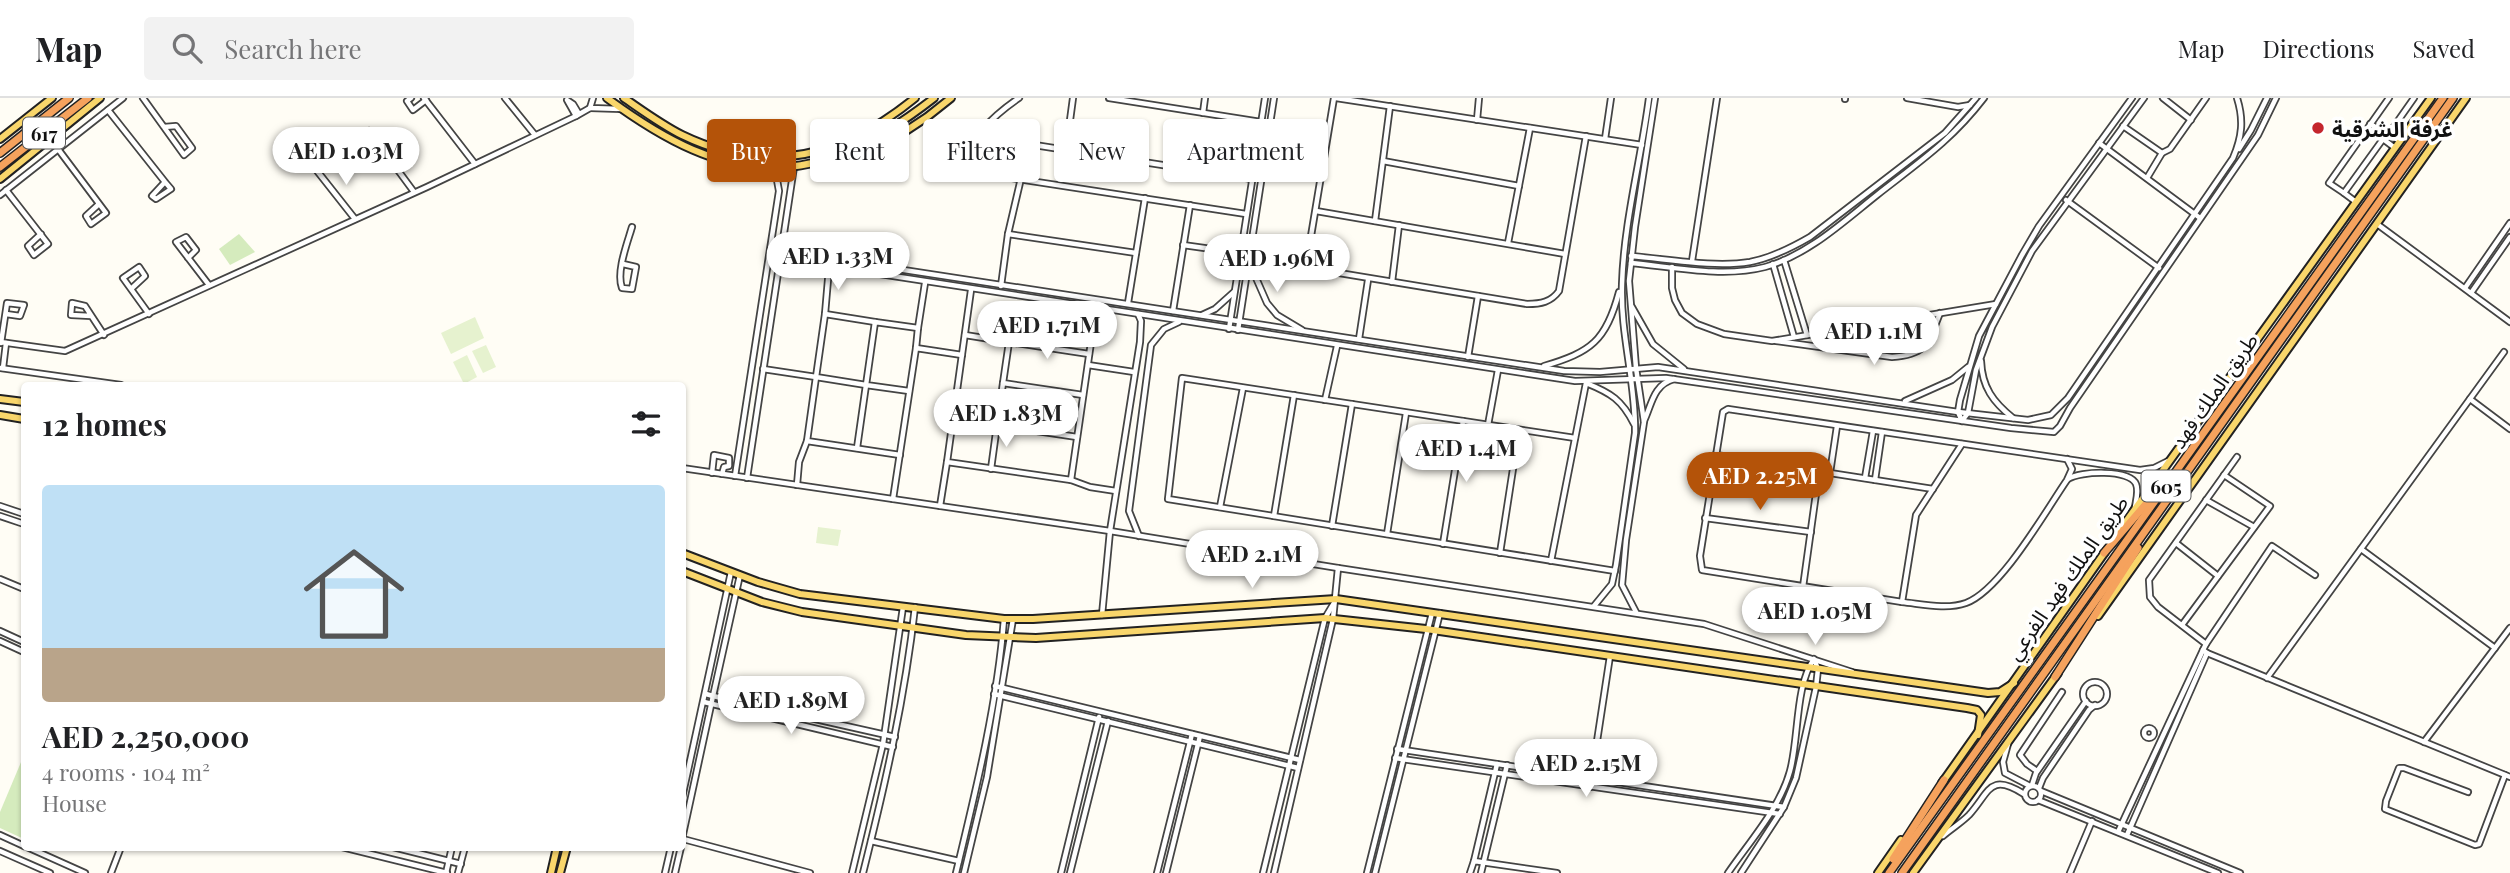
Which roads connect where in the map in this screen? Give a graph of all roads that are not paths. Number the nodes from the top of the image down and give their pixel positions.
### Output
1 (52, 98) edge
2 (69, 98) edge
3 (88, 98) edge
4 (95, 98) edge
5 (100, 98) edge
6 (123, 98) edge
7 (143, 98) edge
8 (411, 98) edge
9 (505, 98) edge
10 (593, 98) edge
11 (607, 98) edge
12 (624, 98) edge
13 (915, 98) edge
14 (934, 98) edge
15 (951, 98) edge
16 (1019, 98) edge
17 (1073, 98) edge
18 (1109, 98) edge
19 (1205, 98) edge
20 (1265, 98) edge
21 (1274, 98) edge
22 (1335, 98) edge
23 (1479, 98) edge
24 (1611, 98) edge
25 (1649, 98) edge
26 (1655, 98) edge
27 (1717, 98) edge
28 (1907, 98) edge
29 (1976, 98) edge
30 (1984, 98) edge
31 (2132, 98) edge
32 (2144, 98) edge
33 (2163, 98) edge
34 (2206, 98) edge
35 (2237, 98) edge
36 (2267, 98) edge
37 (2276, 98) edge
38 (2389, 98) edge
39 (2431, 98) edge
40 (2443, 98) edge
41 (2454, 98) edge
42 (2466, 98) edge
43 (425, 99) edge
44 (566, 99) edge
45 (2411, 99) edge
46 (1931, 100) edge
47 (1145, 101) edge
48 (1971, 104) junction
49 (1390, 106) junction
50 (590, 108) junction
51 (56, 109) junction
52 (622, 109) junction
53 (108, 110) junction
54 (1203, 113) junction
55 (67, 115) junction
56 (577, 115) junction
57 (27, 118) junction
58 (905, 119) edge
59 (993, 119) edge
60 (1070, 119) edge
61 (1242, 119) edge
62 (1262, 119) edge
63 (1477, 120) junction
64 (2191, 120) junction
65 (2123, 125) junction
66 (2369, 126) junction
67 (52, 127) junction
68 (164, 128) junction
69 (1530, 128) junction
70 (909, 129) edge
71 (535, 135) junction
72 (2388, 135) junction
73 (1586, 136) junction
74 (0, 139) edge
75 (375, 139) dead end
76 (1605, 139) junction
77 (2383, 139) junction
78 (2401, 141) junction
79 (2099, 142) junction
80 (1642, 145) junction
81 (2107, 148) junction
82 (2395, 148) junction
83 (58, 149) junction
84 (36, 150) junction
85 (0, 153) edge
86 (2162, 153) junction
87 (707, 156) edge
88 (2233, 158) junction
89 (1383, 161) junction
90 (309, 162) junction
91 (475, 164) junction
92 (0, 167) edge
93 (2147, 178) junction
94 (0, 179) edge
95 (1040, 181) edge
96 (165, 182) dead end
97 (776, 182) edge
98 (792, 182) edge
99 (1019, 182) edge
100 (1252, 182) edge
101 (1519, 186) junction
102 (6, 190) junction
103 (414, 192) junction
104 (2344, 193) junction
105 (0, 195) edge
106 (2060, 197) junction
107 (1145, 198) junction
108 (2068, 201) junction
109 (2356, 202) junction
110 (99, 204) junction
111 (2055, 204) junction
112 (1190, 205) junction
113 (1316, 211) junction
114 (1247, 214) junction
115 (2194, 214) junction
116 (2200, 218) junction
117 (355, 219) junction
118 (1376, 221) junction
119 (2054, 221) junction
120 (2510, 223) edge
121 (2377, 224) junction
122 (1399, 225) junction
123 (632, 227) dead end
124 (41, 234) junction
125 (1008, 234) junction
126 (2510, 237) edge
127 (1508, 243) junction
128 (1183, 245) junction
129 (780, 251) junction
130 (1136, 253) junction
131 (1240, 253) junction
132 (1565, 254) junction
133 (1631, 256) junction
134 (769, 257) junction
135 (188, 258) junction
136 (1248, 258) junction
137 (1784, 260) junction
138 (779, 261) junction
139 (1692, 261) junction
140 (623, 264) junction
141 (1631, 264) junction
142 (1773, 264) junction
143 (1672, 267) junction
144 (829, 268) junction
145 (2159, 268) junction
146 (1368, 280) junction
147 (1392, 282) junction
148 (925, 283) junction
149 (209, 285) junction
150 (1622, 285) junction
151 (1001, 286) junction
152 (2465, 288) junction
153 (131, 289) junction
154 (971, 290) junction
155 (1234, 291) junction
156 (2471, 293) junction
157 (1478, 296) junction
158 (1128, 303) junction
159 (1630, 304) junction
160 (1997, 304) junction
161 (1096, 308) junction
162 (1173, 311) junction
163 (1138, 313) junction
164 (1940, 313) junction
165 (6, 314) dead end
166 (149, 314) junction
167 (825, 314) junction
168 (1202, 315) junction
169 (92, 316) junction
170 (1231, 320) junction
171 (1239, 320) junction
172 (1183, 321) junction
173 (875, 322) junction
174 (2510, 322) edge
175 (919, 328) junction
176 (1229, 329) junction
177 (1238, 330) junction
178 (1305, 331) junction
179 (104, 335) junction
180 (965, 335) junction
181 (1807, 335) junction
182 (1795, 337) junction
183 (1359, 339) junction
184 (1772, 341) junction
185 (1009, 342) junction
186 (2, 343) edge
187 (1800, 345) junction
188 (1337, 346) junction
189 (916, 348) junction
190 (2504, 352) dead end
191 (1089, 354) junction
192 (962, 355) junction
193 (1468, 357) junction
194 (1980, 359) junction
195 (1088, 365) junction
196 (1540, 367) junction
197 (1969, 367) junction
198 (1, 368) edge
199 (1636, 368) junction
200 (763, 369) junction
201 (1497, 370) junction
202 (1628, 370) junction
203 (1134, 372) junction
204 (1688, 372) junction
205 (816, 377) junction
206 (1638, 378) junction
207 (1676, 379) junction
208 (1629, 380) junction
209 (100, 382) edge
210 (1003, 383) junction
211 (1586, 383) junction
212 (866, 385) junction
213 (1243, 387) junction
214 (909, 391) junction
215 (1294, 395) junction
216 (1083, 396) junction
217 (956, 398) junction
218 (0, 399) edge
219 (2470, 399) junction
220 (1325, 400) junction
221 (21, 402) edge
222 (1903, 402) junction
223 (1352, 404) junction
224 (1000, 405) junction
225 (1406, 412) junction
226 (1958, 412) junction
227 (1968, 413) junction
228 (0, 415) edge
229 (21, 418) edge
230 (2013, 418) junction
231 (1463, 421) junction
232 (1962, 421) junction
233 (1644, 422) junction
234 (997, 425) junction
235 (1488, 425) junction
236 (1635, 425) junction
237 (1837, 426) junction
238 (2510, 429) edge
239 (1519, 430) junction
240 (1873, 431) junction
241 (1882, 432) junction
242 (1077, 438) junction
243 (1575, 438) junction
244 (807, 441) junction
245 (1962, 444) junction
246 (857, 448) junction
247 (2192, 450) junction
248 (900, 455) junction
249 (1715, 455) junction
250 (2237, 457) dead end
251 (2066, 459) junction
252 (2172, 459) junction
253 (947, 462) junction
254 (737, 464) junction
255 (713, 465) junction
256 (749, 466) junction
257 (723, 467) junction
258 (2190, 468) junction
259 (686, 469) edge
260 (991, 469) junction
261 (2136, 469) junction
262 (712, 473) junction
263 (722, 474) junction
264 (2224, 475) junction
265 (736, 476) junction
266 (747, 478) junction
267 (1865, 478) junction
268 (2131, 479) junction
269 (1071, 480) junction
270 (1875, 480) junction
271 (2067, 480) junction
272 (797, 485) junction
273 (1933, 489) junction
274 (1116, 491) junction
275 (893, 499) junction
276 (2206, 500) junction
277 (0, 506) edge
278 (940, 506) junction
279 (2135, 507) junction
280 (1220, 508) junction
281 (21, 513) edge
282 (0, 516) edge
283 (1274, 516) junction
284 (1705, 517) junction
285 (21, 523) edge
286 (1332, 526) junction
287 (2254, 527) junction
288 (1110, 531) junction
289 (1811, 532) junction
290 (1387, 534) junction
291 (1139, 536) junction
292 (2176, 543) junction
293 (1443, 544) junction
294 (2361, 549) junction
295 (1500, 553) junction
296 (2104, 553) junction
297 (686, 555) edge
298 (1551, 561) junction
299 (1338, 568) junction
300 (1615, 571) junction
301 (686, 572) edge
302 (731, 572) junction
303 (740, 575) junction
304 (2315, 575) dead end
305 (2218, 576) junction
306 (0, 579) edge
307 (1803, 587) junction
308 (21, 588) edge
309 (726, 588) junction
310 (736, 592) junction
311 (1336, 599) junction
312 (1902, 602) junction
313 (903, 606) junction
314 (1594, 606) junction
315 (915, 607) junction
316 (1436, 612) junction
317 (1636, 613) junction
318 (1102, 615) junction
319 (1325, 618) junction
320 (1004, 619) junction
321 (1013, 619) junction
322 (1333, 619) junction
323 (899, 625) junction
324 (2182, 625) junction
325 (912, 628) junction
326 (2510, 628) edge
327 (1426, 629) junction
328 (1435, 630) junction
329 (0, 631) edge
330 (1003, 637) junction
331 (1011, 638) junction
332 (0, 641) edge
333 (21, 641) edge
334 (2206, 644) junction
335 (2495, 648) junction
336 (21, 651) edge
337 (2205, 652) junction
338 (1610, 656) junction
339 (1814, 659) junction
340 (1807, 668) junction
341 (1818, 669) junction
342 (1856, 674) junction
343 (2055, 677) junction
344 (2267, 678) junction
345 (2014, 683) junction
346 (1804, 684) junction
347 (995, 686) junction
348 (1816, 687) junction
349 (1002, 688) junction
350 (2062, 692) dead end
351 (706, 694) junction
352 (994, 694) junction
353 (713, 696) junction
354 (1001, 696) junction
355 (2086, 701) junction
356 (704, 702) junction
357 (711, 704) junction
358 (2095, 705) junction
359 (1100, 711) junction
360 (1110, 714) junction
361 (1098, 719) junction
362 (1108, 722) junction
363 (2068, 728) junction
364 (2074, 732) junction
365 (884, 734) junction
366 (1192, 734) junction
367 (1978, 735) junction
368 (2152, 735) dead end
369 (1200, 736) junction
370 (2011, 736) junction
371 (895, 737) junction
372 (1190, 742) junction
373 (2165, 742) junction
374 (2424, 742) junction
375 (883, 744) junction
376 (1198, 744) junction
377 (893, 747) junction
378 (1397, 749) junction
379 (1404, 750) junction
380 (2048, 756) junction
381 (1291, 758) junction
382 (1395, 758) junction
383 (1402, 759) junction
384 (1300, 760) junction
385 (2054, 760) junction
386 (1497, 764) junction
387 (1507, 765) junction
388 (1289, 766) junction
389 (1298, 768) junction
390 (2038, 770) junction
391 (1495, 773) junction
392 (1504, 774) junction
393 (2508, 776) edge
394 (1592, 777) junction
395 (1944, 780) junction
396 (686, 781) edge
397 (2031, 785) junction
398 (1590, 787) junction
399 (2040, 789) junction
400 (2468, 792) dead end
401 (2024, 794) junction
402 (2038, 800) junction
403 (1775, 805) junction
404 (1784, 807) junction
405 (1770, 813) junction
406 (1780, 814) junction
407 (686, 820) edge
408 (2092, 821) junction
409 (2122, 825) junction
410 (2130, 828) junction
411 (2118, 832) junction
412 (0, 835) edge
413 (2127, 835) junction
414 (686, 840) edge
415 (1936, 840) junction
416 (871, 841) junction
417 (21, 844) edge
418 (0, 851) edge
419 (37, 851) edge
420 (119, 851) edge
421 (358, 851) edge
422 (409, 851) edge
423 (451, 851) edge
424 (464, 851) edge
425 (556, 851) edge
426 (566, 851) edge
427 (670, 851) edge
428 (680, 851) edge
429 (449, 861) junction
430 (959, 861) junction
431 (1474, 861) junction
432 (1484, 862) junction
433 (461, 864) junction
434 (50, 873) edge
435 (85, 873) edge
436 (111, 873) edge
437 (446, 873) edge
438 (458, 873) edge
439 (551, 873) edge
440 (561, 873) edge
441 (665, 873) edge
442 (675, 873) edge
443 (810, 873) edge
444 (852, 873) edge
445 (863, 873) edge
446 (956, 873) edge
447 (964, 873) edge
448 (1061, 873) edge
449 (1070, 873) edge
450 (1157, 873) edge
451 (1166, 873) edge
452 (1263, 873) edge
453 (1274, 873) edge
454 (1367, 873) edge
455 (1375, 873) edge
456 (1470, 873) edge
457 (1481, 873) edge
458 (1557, 873) edge
459 (1728, 873) edge
460 (1741, 873) edge
461 (1878, 873) edge
462 (1887, 873) edge
463 (1902, 873) edge
464 (1913, 873) edge
465 (2070, 873) edge
466 (2218, 873) edge
467 (2240, 873) edge

1 - 57 main road
2 - 51 highway, 617
3 - 55 highway, 617
4 - 55 main road
5 - 84 main road
6 - 53 street
7 - 68 street
8 - 43 street
9 - 71 street
10 - 50 street
11 - 52 main road
12 - 13 main road
14 - 58 main road
15 - 70 main road
16 - 59 street
17 - 60 street
18 - 47 street
19 - 54 street
20 - 62 street
21 - 136 street
22 - 49 street
22 - 113 street
23 - 63 street
24 - 76 street
25 - 80 street
26 - 133 street
27 - 139 street
28 - 46 street
29 - 48 street
30 - 137 street
31 - 79 street
32 - 65 street
33 - 64 street
34 - 64 street
35 - 88 street
36 - 88 street
37 - 116 street
38 - 66 street
39 - 78 main road, طريق الملك فهد الفرعي
40 - 247 highway, طريق الملك فهد / 605
41 - 258 highway, طريق الملك فهد / 605
42 - 121 main road
43 - 91 street
44 - 56 street
45 - 72 street
46 - 48 street
47 - 54 street
48 - 139 street
49 - 63 street
49 - 89 street
50 - 52 street
50 - 56 street
51 - 57 main road
51 - 85 highway, 617
52 - 87 main road
53 - 83 street
53 - 96 street
54 - 61 street
55 - 67 highway, 617
56 - 71 street
57 - 74 main road
63 - 69 street
64 - 86 street
65 - 81 street
65 - 86 street
66 - 72 street
66 - 77 street
66 - 104 street
67 - 84 main road
67 - 92 highway, 617
68 - 68 street
69 - 73 street
69 - 101 street
71 - 91 street
72 - 78 street
73 - 76 street
73 - 132 street
75 - 103 street
76 - 80 street
77 - 82 street
77 - 104 street
78 - 82 main road, طريق الملك فهد الفرعي
79 - 81 street
79 - 106 street
80 - 150 street
81 - 93 street
81 - 108 street
82 - 109 main road, طريق الملك فهد الفرعي
83 - 102 street
83 - 110 street
84 - 94 main road
86 - 93 street
88 - 115 street
89 - 101 street
89 - 118 street
90 - 90 street
90 - 117 street
91 - 103 street
93 - 115 street
95 - 107 street
97 - 134 street
98 - 129 street
99 - 125 street
100 - 114 street
101 - 127 street
102 - 105 street
102 - 124 street
103 - 117 street
104 - 109 street
106 - 108 street
106 - 111 street
107 - 112 street
107 - 130 street
108 - 119 street
108 - 145 street
109 - 252 main road, طريق الملك فهد الفرعي
110 - 110 street
111 - 119 street
111 - 160 street
112 - 114 street
112 - 128 street
113 - 118 street
113 - 146 street
114 - 131 street
115 - 116 street
115 - 145 street
116 - 232 street
117 - 149 street
118 - 122 street
119 - 194 street
120 - 152 street
121 - 152 street
121 - 343 main road
122 - 127 street
122 - 147 street
123 - 140 street
124 - 124 street
125 - 130 street
125 - 151 street
126 - 156 street
127 - 132 street
128 - 131 street
128 - 162 street
129 - 138 street
129 - 151 street
130 - 158 street
131 - 155 street
132 - 157 street
133 - 139 street
133 - 141 street
134 - 138 street
134 - 254 street
135 - 135 street
135 - 149 street
136 - 171 street
136 - 178 street
137 - 142 street
137 - 181 street
138 - 144 street
138 - 200 street
140 - 140 street
141 - 143 street
141 - 159 street
142 - 143 street
142 - 182 street
143 - 184 street
144 - 148 street
144 - 167 street
145 - 230 street
146 - 147 street
146 - 183 street
147 - 157 street
148 - 154 street
148 - 175 street
149 - 166 street
150 - 196 street
150 - 202 street
151 - 158 street
152 - 156 street
153 - 153 street
153 - 166 street
154 - 161 street
154 - 180 street
155 - 168 street
155 - 170 street
156 - 174 street
157 - 193 street
158 - 162 street
159 - 199 street
159 - 204 street
160 - 164 street
160 - 197 street
161 - 163 street
161 - 191 street
162 - 168 street
163 - 172 street
163 - 203 street
164 - 181 street
164 - 187 street
165 - 186 street
166 - 179 street
167 - 173 street
167 - 205 street
168 - 170 street
169 - 169 street
169 - 179 street
170 - 171 street
170 - 176 street
171 - 177 street
171 - 178 street
172 - 176 street
172 - 291 street
173 - 175 street
173 - 212 street
175 - 189 street
176 - 177 street
177 - 188 street
178 - 183 street
179 - 186 street
180 - 185 street
180 - 192 street
181 - 182 street
182 - 184 street
182 - 187 street
183 - 193 street
184 - 187 street
185 - 191 street
185 - 210 street
186 - 198 street
188 - 201 street
188 - 220 street
189 - 192 street
189 - 214 street
190 - 219 street
191 - 195 street
192 - 217 street
193 - 196 street
194 - 227 street
194 - 230 street
195 - 203 street
195 - 216 street
196 - 202 street
197 - 222 street
197 - 226 street
198 - 209 street
199 - 202 street
199 - 204 street
199 - 206 street
200 - 205 street
200 - 256 street
201 - 211 street
201 - 235 street
202 - 208 street
203 - 274 street
204 - 222 street
205 - 212 street
205 - 244 street
206 - 207 street
206 - 208 street
206 - 233 street
207 - 232 street
207 - 233 street
208 - 211 street
208 - 236 street
210 - 216 street
210 - 224 street
211 - 236 street
211 - 243 street
212 - 214 street
212 - 246 street
213 - 215 street
213 - 280 street
213 - 280 street
214 - 248 street
215 - 220 street
215 - 283 street
216 - 242 street
217 - 224 street
217 - 253 street
218 - 221 main road
219 - 238 street
219 - 294 street
220 - 223 street
222 - 226 street
223 - 225 street
223 - 286 street
224 - 234 street
225 - 231 street
225 - 290 street
226 - 227 street
226 - 232 street
227 - 230 street
227 - 232 street
228 - 229 main road
231 - 235 street
231 - 293 street
233 - 317 street
234 - 242 street
234 - 260 street
235 - 239 street
236 - 300 street
237 - 240 street
237 - 249 street
237 - 267 street
239 - 243 street
239 - 295 street
240 - 241 street
240 - 267 street
241 - 245 street
241 - 270 street
242 - 269 street
243 - 298 street
244 - 246 street
244 - 272 street
245 - 251 street
245 - 273 street
246 - 248 street
247 - 296 highway
247 - 462 highway, طريق الملك فهد / 605
248 - 275 street
249 - 284 street
249 - 289 street
250 - 264 street
251 - 261 street
251 - 271 street
252 - 261 street
252 - 279 main road, طريق الملك فهد الفرعي
253 - 260 street
253 - 278 street
254 - 256 street
254 - 265 street
255 - 257 street
255 - 257 street
255 - 262 street
256 - 266 street
257 - 263 street
258 - 343 highway
258 - 463 highway, طريق الملك فهد / 605
259 - 262 street
260 - 269 street
261 - 268 street
262 - 263 street
263 - 265 street
264 - 276 street
264 - 287 street
265 - 266 street
266 - 272 street
267 - 270 street
268 - 271 street
268 - 279 street
269 - 274 street
270 - 273 street
271 - 312 street
272 - 275 street
273 - 312 street
274 - 288 street
275 - 278 street
276 - 287 street
276 - 292 street
277 - 281 street
278 - 288 street
279 - 296 main road, طريق الملك فهد الفرعي
280 - 283 street
282 - 285 street
283 - 286 street
284 - 289 street
284 - 307 street
286 - 290 street
287 - 305 street
288 - 291 street
288 - 318 street
289 - 307 street
290 - 293 street
291 - 299 street
292 - 305 street
292 - 324 street
293 - 295 street
294 - 335 street
294 - 344 street
295 - 298 street
296 - 345 main road, طريق الملك فهد الفرعي
297 - 302 main road
298 - 300 street
299 - 311 street
299 - 314 street
300 - 314 street
301 - 309 main road
302 - 303 main road
302 - 309 street
303 - 310 street
303 - 313 main road
304 - 334 street
305 - 324 street
306 - 308 street
307 - 312 street
309 - 310 main road
309 - 351 street
310 - 323 main road
310 - 353 street
311 - 316 main road
311 - 318 main road
311 - 319 street
311 - 322 street
313 - 315 main road
313 - 323 street
314 - 317 street
315 - 320 main road
315 - 325 street
316 - 327 street
316 - 328 street
316 - 340 main road
317 - 339 street
318 - 321 main road
319 - 322 main road
319 - 331 main road
319 - 381 street
320 - 321 main road
320 - 330 street
321 - 331 street
322 - 327 main road
322 - 384 street
323 - 325 main road
323 - 365 street
324 - 334 street
325 - 330 main road
325 - 371 street
326 - 335 street
327 - 328 main road
327 - 378 street
328 - 338 main road
328 - 379 street
329 - 333 street
330 - 331 main road
330 - 347 street
331 - 349 street
332 - 336 street
334 - 337 street
335 - 374 street
337 - 344 street
337 - 373 street
338 - 346 main road
338 - 394 street
339 - 340 street
339 - 341 street
339 - 342 street
340 - 341 main road
340 - 346 street
341 - 342 main road
341 - 348 street
342 - 345 main road
343 - 370 main road
344 - 374 street
345 - 367 main road, طريق الملك فهد الفرعي
346 - 348 main road
346 - 403 street
347 - 349 street
347 - 352 street
348 - 367 main road
348 - 404 street
349 - 354 street
349 - 359 street
350 - 390 street
351 - 353 street
351 - 356 street
352 - 354 street
352 - 430 street
353 - 357 street
353 - 365 street
354 - 361 street
354 - 447 street
355 - 358 street
355 - 358 street
355 - 363 street
356 - 357 street
356 - 396 street
357 - 375 street
357 - 407 street
358 - 364 street
359 - 360 street
359 - 361 street
360 - 362 street
360 - 366 street
361 - 362 street
361 - 448 street
362 - 372 street
362 - 449 street
363 - 364 street
363 - 380 street
364 - 385 street
365 - 371 street
365 - 375 street
366 - 369 street
366 - 372 street
367 - 395 main road, طريق الملك فهد الفرعي
368 - 373 street
369 - 376 street
369 - 381 street
370 - 397 street
370 - 415 main road
371 - 377 street
372 - 376 street
372 - 450 street
373 - 409 street
373 - 410 street
374 - 393 street
375 - 377 street
375 - 444 street
376 - 388 street
376 - 451 street
377 - 416 street
378 - 379 street
378 - 382 street
379 - 383 street
379 - 386 street
380 - 385 street
380 - 390 street
381 - 384 street
381 - 388 street
382 - 383 street
382 - 454 street
383 - 391 street
383 - 455 street
384 - 389 street
385 - 399 street
386 - 387 street
386 - 391 street
387 - 392 street
387 - 394 street
388 - 389 street
388 - 452 street
389 - 453 street
390 - 397 street
391 - 392 street
391 - 431 street
392 - 398 street
392 - 432 street
393 - 400 street
394 - 398 street
394 - 403 street
395 - 461 main road, طريق الملك فهد الفرعي
395 - 462 highway
397 - 399 street
397 - 401 street
398 - 405 street
399 - 402 street
399 - 409 street
401 - 402 street
401 - 415 street
402 - 408 street
403 - 404 street
403 - 405 street
404 - 406 street
405 - 406 street
405 - 459 street
406 - 460 street
408 - 411 street
408 - 465 street
409 - 410 street
409 - 411 street
410 - 413 street
410 - 467 street
411 - 413 street
412 - 417 street
413 - 466 street
414 - 443 street
415 - 464 main road
416 - 430 street
416 - 445 street
418 - 434 street
419 - 435 street
420 - 436 street
421 - 437 street
422 - 429 street
423 - 429 street
424 - 433 street
425 - 439 main road
426 - 440 main road
427 - 441 street
428 - 442 street
429 - 433 street
429 - 437 street
430 - 446 street
431 - 432 street
431 - 456 street
432 - 457 street
432 - 458 street
433 - 437 street
433 - 438 street

